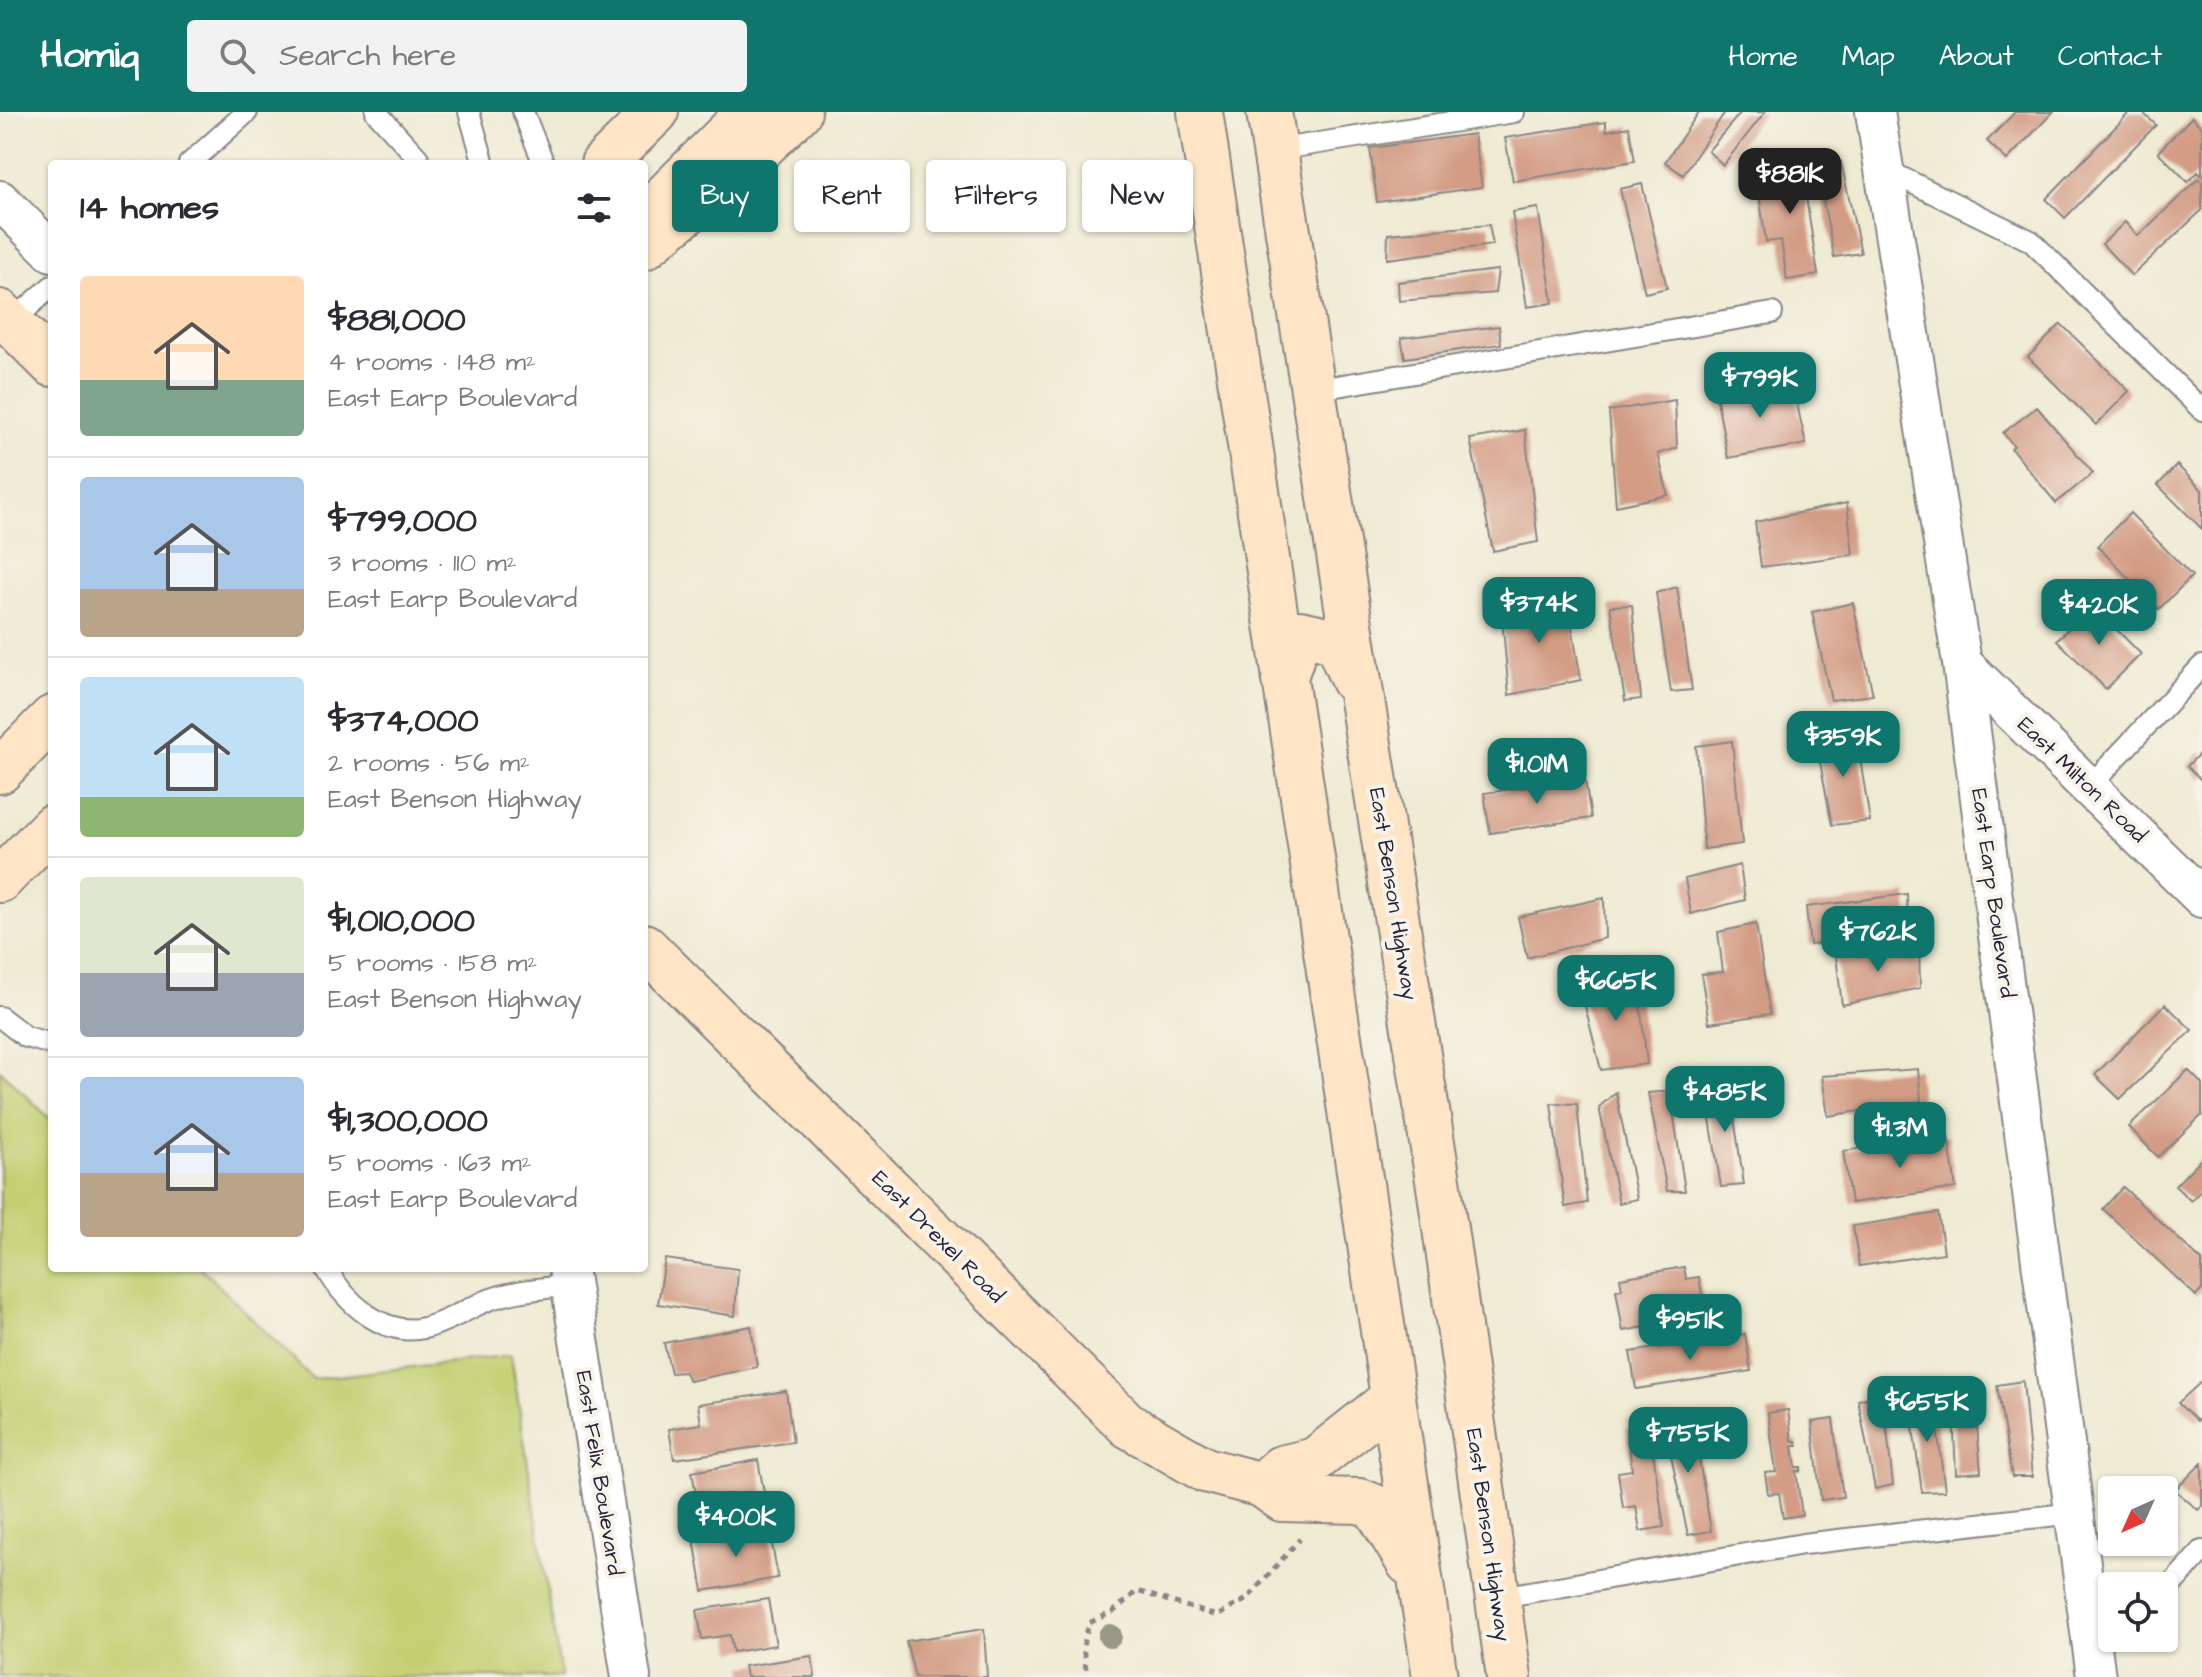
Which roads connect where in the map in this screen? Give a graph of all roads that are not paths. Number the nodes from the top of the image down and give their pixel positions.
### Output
1 (247, 112) edge
2 (376, 112) edge
3 (469, 112) edge
4 (523, 112) edge
5 (656, 112) edge
6 (749, 112) edge
7 (799, 112) edge
8 (1200, 112) edge
9 (1875, 112) edge
10 (1502, 113) edge
11 (1272, 131) edge
12 (193, 160) edge
13 (416, 160) edge
14 (483, 160) edge
15 (542, 160) edge
16 (607, 160) edge
17 (1884, 169) junction
18 (0, 200) edge
19 (648, 213) edge
20 (648, 244) edge
21 (48, 248) edge
22 (48, 289) edge
23 (1772, 313) dead end
24 (3, 323) edge
25 (48, 361) edge
26 (1313, 390) junction
27 (2202, 410) edge
28 (1962, 663) junction
29 (2202, 666) edge
30 (1284, 680) junction
31 (1362, 700) junction
32 (48, 722) edge
33 (0, 771) edge
34 (2089, 787) junction
35 (48, 831) edge
36 (0, 880) edge
37 (2202, 898) edge
38 (648, 950) edge
39 (0, 1017) edge
40 (48, 1043) edge
41 (328, 1272) edge
42 (569, 1277) edge
43 (1392, 1399) junction
44 (1262, 1485) junction
45 (2074, 1513) junction
46 (2202, 1551) edge
47 (2178, 1578) edge
48 (1420, 1581) junction
49 (1496, 1598) junction
50 (2098, 1600) edge
51 (2098, 1642) edge
52 (631, 1677) edge
53 (1435, 1677) edge
54 (1509, 1677) edge
55 (2096, 1677) edge

1 - 12 lane
2 - 13 lane
3 - 14 lane
4 - 15 lane
5 - 16 main road
6 - 19 main road
7 - 20 main road
8 - 30 main road
9 - 17 street, East Earp Boulevard
10 - 11 lane
11 - 26 main road, East Benson Highway
17 - 27 lane
17 - 28 street, East Earp Boulevard
18 - 21 street
22 - 24 lane
23 - 26 lane
24 - 25 main road
26 - 31 main road, East Benson Highway
28 - 34 street, East Milton Road
28 - 45 street, East Earp Boulevard
29 - 34 lane
30 - 31 main road
30 - 43 main road
31 - 49 main road, East Benson Highway
32 - 33 main road
34 - 37 street, East Milton Road
35 - 36 main road
38 - 44 main road, East Drexel Road
39 - 40 lane
41 - 42 lane
42 - 52 street, East Felix Boulevard
43 - 44 main road
43 - 48 main road
44 - 48 main road, East Drexel Road
45 - 49 lane
45 - 50 street, East Earp Boulevard
46 - 47 lane
48 - 53 main road
49 - 54 main road, East Benson Highway
51 - 55 street, East Earp Boulevard

